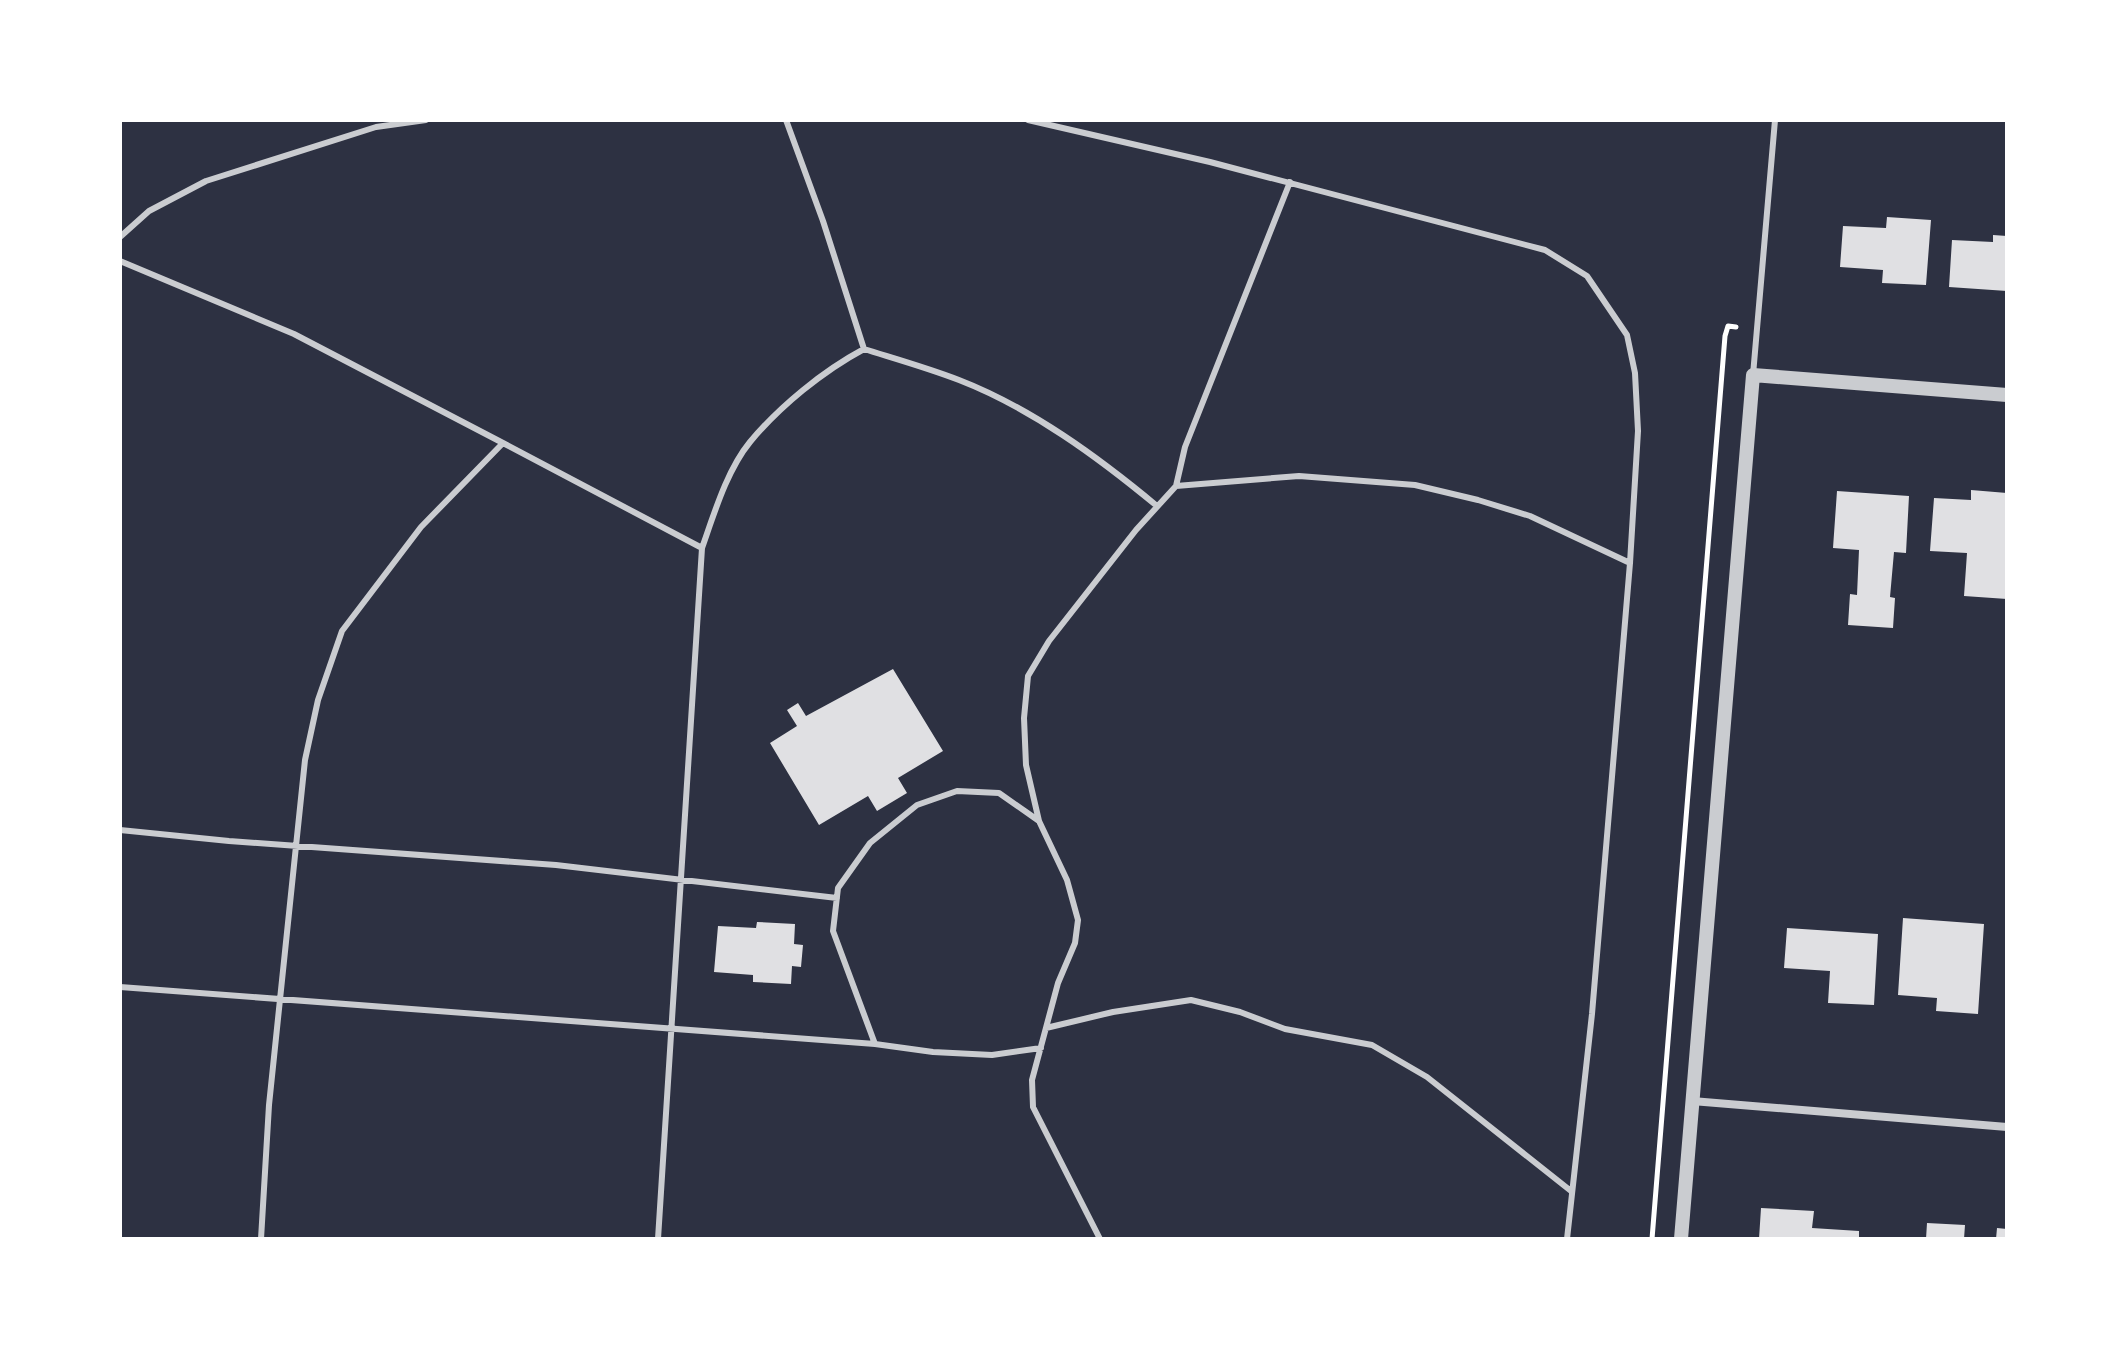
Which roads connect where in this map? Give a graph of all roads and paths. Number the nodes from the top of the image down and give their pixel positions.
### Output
1 (426, 120) edge
2 (786, 120) edge
3 (1028, 120) edge
4 (1775, 120) edge
5 (1290, 182) junction
6 (120, 237) edge
7 (120, 261) edge
8 (1736, 327) dead end
9 (864, 349) junction
10 (1753, 375) junction
11 (2007, 395) edge
12 (503, 443) junction
13 (1176, 486) junction
14 (1157, 506) junction
15 (702, 548) junction
16 (1630, 563) junction
17 (1039, 821) junction
18 (120, 830) edge
19 (296, 846) junction
20 (681, 878) junction
21 (837, 898) junction
22 (120, 987) edge
23 (280, 1000) junction
24 (1046, 1028) junction
25 (672, 1030) junction
26 (875, 1044) junction
27 (1041, 1048) junction
28 (1692, 1101) junction
29 (2007, 1127) edge
30 (1571, 1191) junction
31 (261, 1239) edge
32 (658, 1239) edge
33 (1100, 1239) edge
34 (1567, 1239) edge
35 (1652, 1239) edge
36 (1681, 1239) edge

1 - 6 lane
2 - 9 lane
3 - 5 lane
4 - 10 lane
5 - 13 lane
5 - 16 lane
7 - 12 lane
8 - 35 path
9 - 14 lane
9 - 15 lane
10 - 11 street
10 - 28 street
12 - 15 lane
12 - 19 lane
13 - 14 lane
13 - 16 lane
14 - 17 lane
15 - 20 lane
16 - 30 lane
17 - 21 lane
17 - 24 lane
18 - 19 lane
19 - 20 lane
19 - 23 lane
20 - 21 lane
20 - 25 lane
21 - 26 lane
22 - 23 lane
23 - 25 lane
23 - 31 lane
24 - 27 lane
24 - 30 lane
25 - 26 lane
25 - 32 lane
26 - 27 lane
27 - 33 lane
28 - 29 street
28 - 36 street
30 - 34 lane

